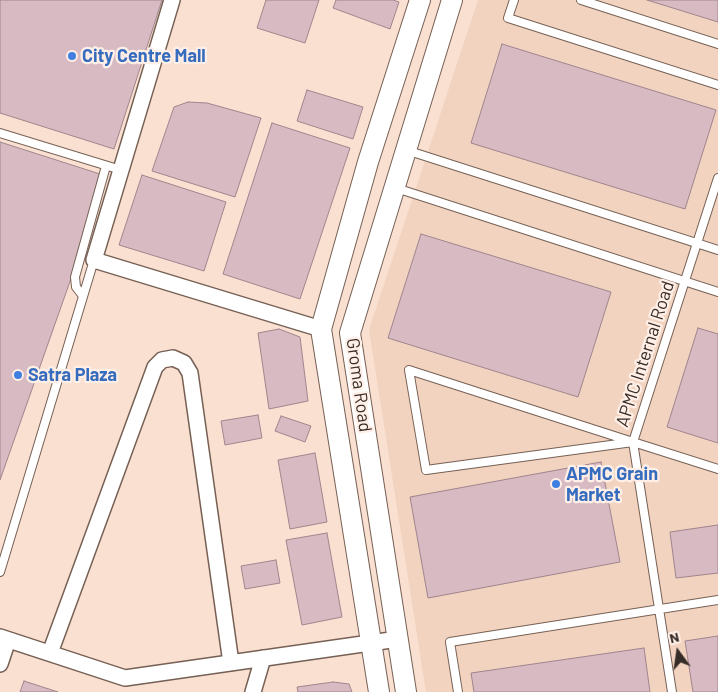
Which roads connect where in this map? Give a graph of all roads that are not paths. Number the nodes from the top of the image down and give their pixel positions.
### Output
1 (172, 0) edge
2 (420, 0) edge
3 (452, 0) edge
4 (514, 0) edge
5 (581, 0) edge
6 (718, 44) edge
7 (718, 85) edge
8 (0, 134) edge
9 (405, 150) junction
10 (368, 162) junction
11 (114, 168) junction
12 (718, 178) edge
13 (396, 180) junction
14 (697, 243) junction
15 (718, 250) edge
16 (94, 260) junction
17 (685, 281) junction
18 (718, 292) edge
19 (83, 296) junction
20 (321, 329) junction
21 (633, 442) junction
22 (718, 469) edge
23 (0, 572) edge
24 (718, 600) edge
25 (659, 609) junction
26 (4, 638) edge
27 (398, 639) junction
28 (371, 642) junction
29 (50, 653) junction
30 (263, 658) junction
31 (231, 663) junction
32 (0, 664) edge
33 (123, 685) edge
34 (253, 692) edge
35 (379, 692) edge
36 (406, 692) edge
37 (458, 692) edge
38 (672, 692) edge

1 - 11 street
2 - 10 main road, Groma Road
3 - 9 main road, Groma Road
4 - 7 lane
5 - 6 lane
8 - 11 lane
9 - 13 main road, Groma Road
9 - 14 lane
10 - 13 main road
10 - 20 main road, Groma Road
11 - 16 street
11 - 19 lane
12 - 14 lane, APMC Internal Road
13 - 17 lane
13 - 27 main road, Groma Road
14 - 15 lane
14 - 17 lane, APMC Internal Road
16 - 19 lane
16 - 20 street
17 - 18 lane
17 - 21 lane, APMC Internal Road
19 - 23 lane
20 - 28 main road, Groma Road
21 - 21 lane
21 - 22 lane
21 - 25 lane, APMC Internal Road
24 - 25 lane
25 - 37 lane
25 - 38 lane, APMC Internal Road
26 - 29 street
26 - 32 street
27 - 28 street
27 - 36 main road, Groma Road
28 - 30 street
28 - 35 main road, Groma Road
29 - 31 street
29 - 33 street
30 - 31 street
30 - 34 street
31 - 33 street

